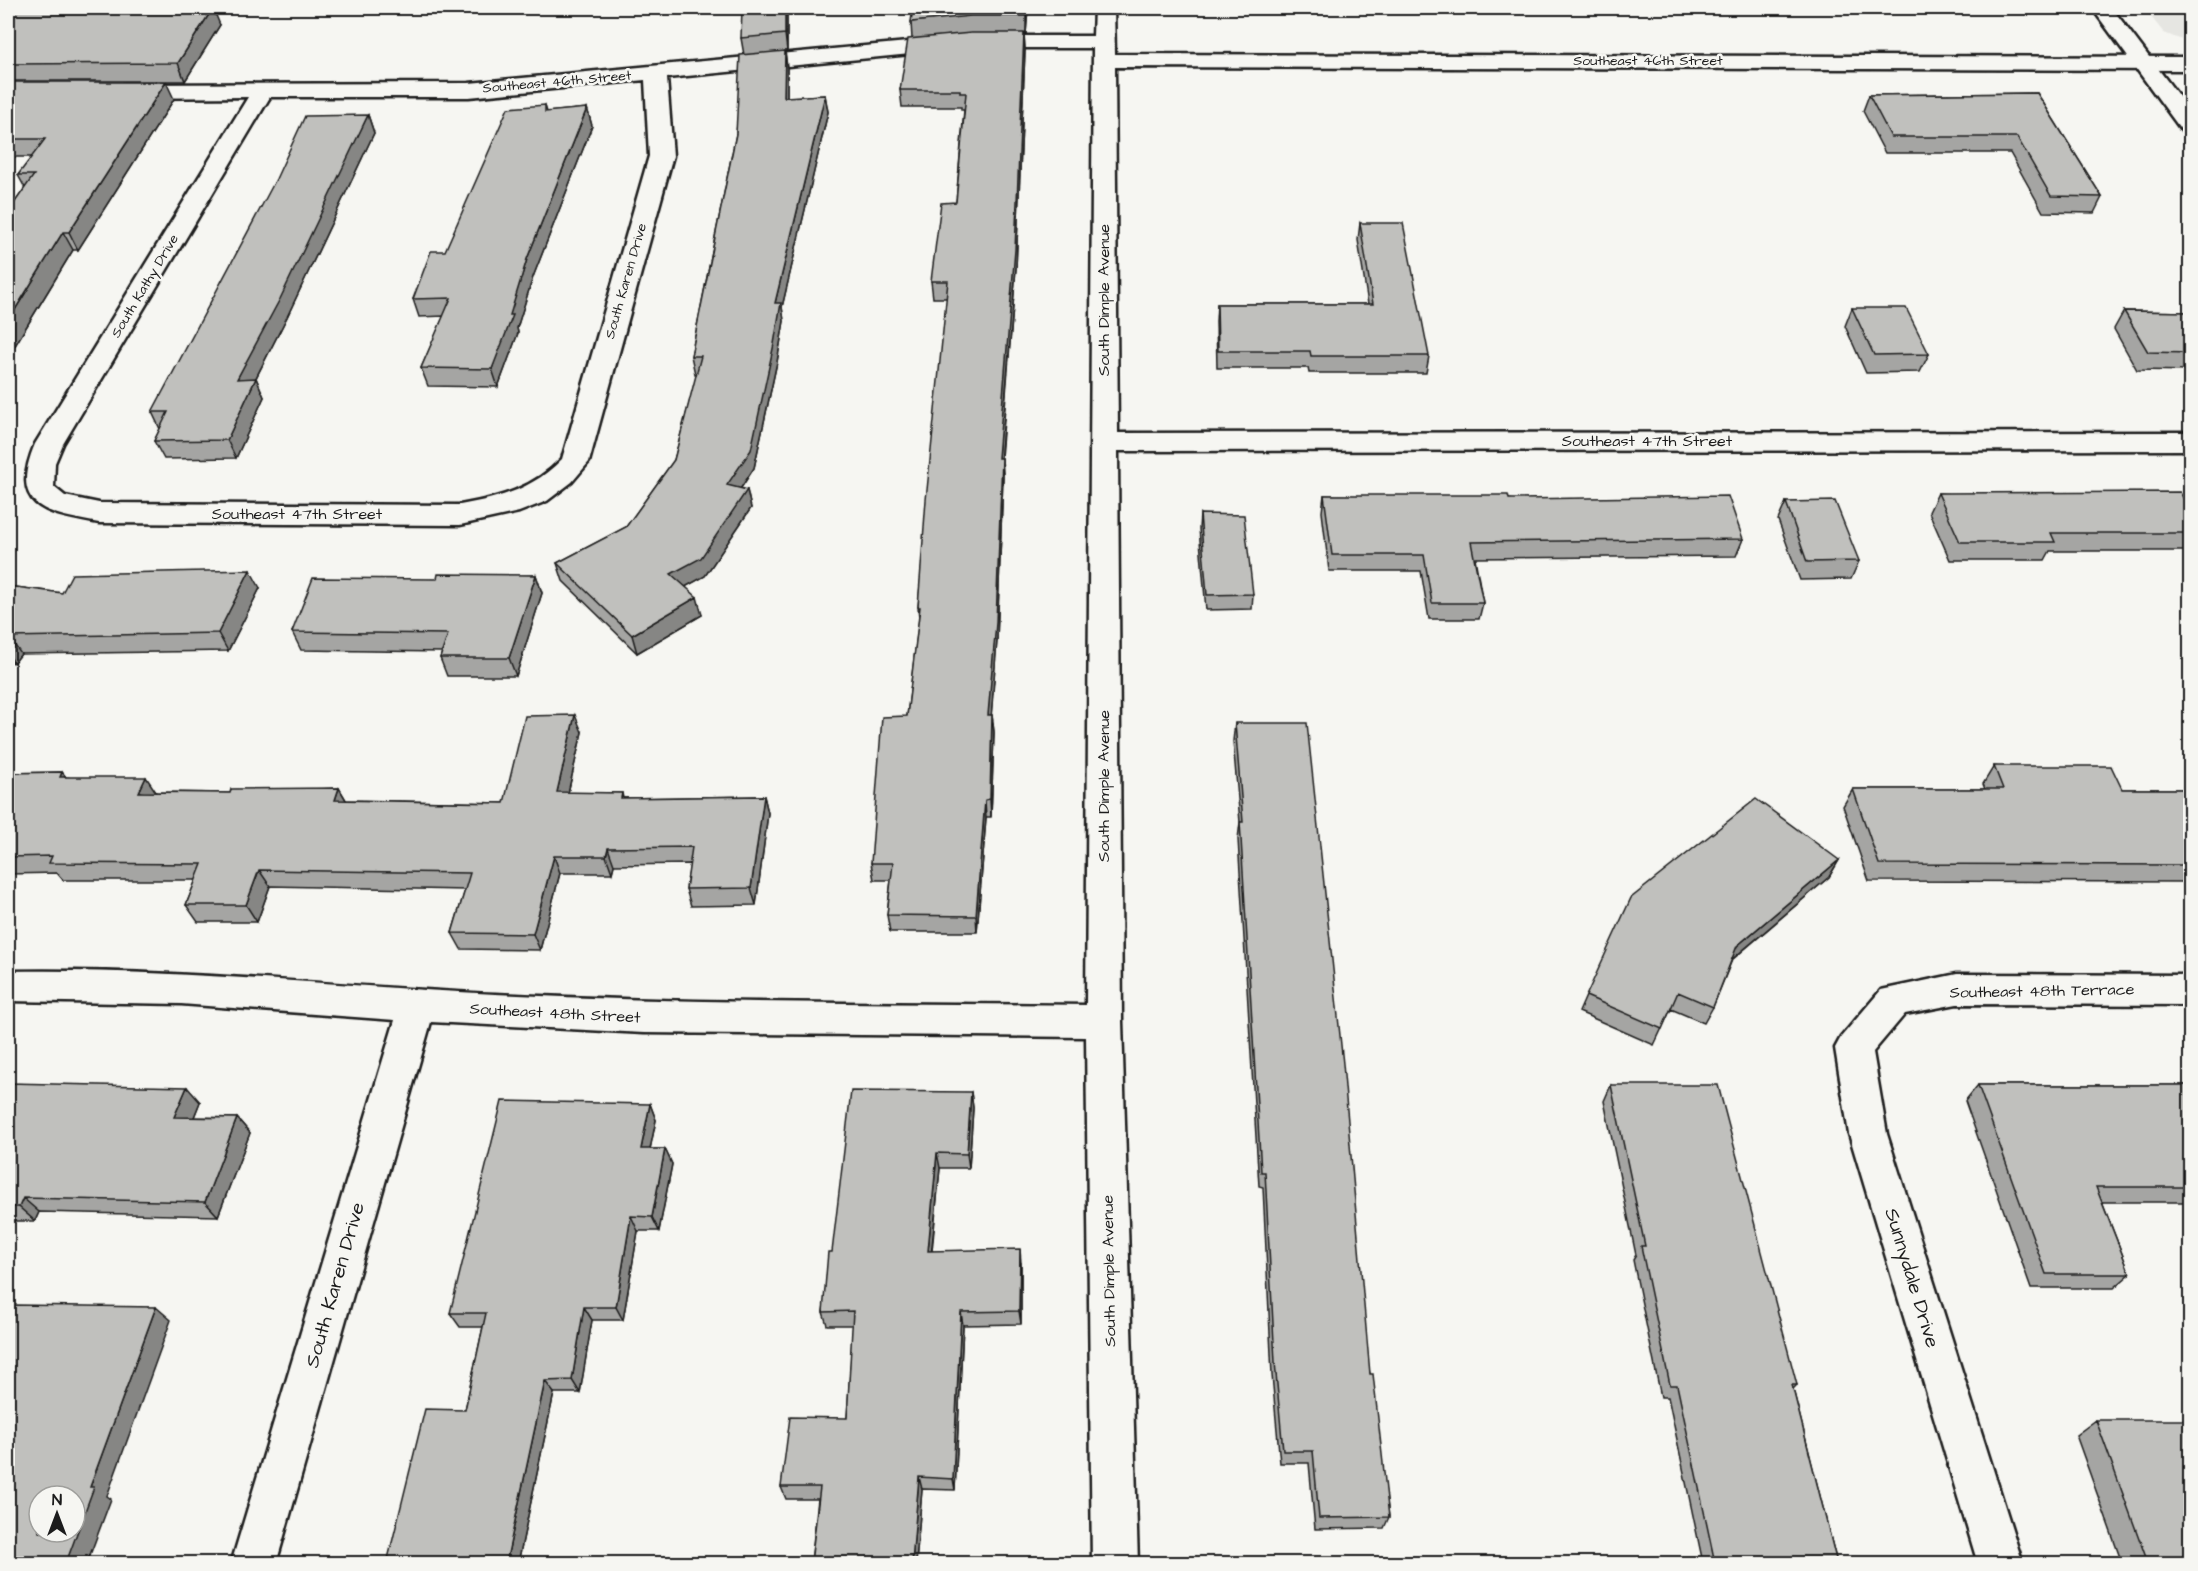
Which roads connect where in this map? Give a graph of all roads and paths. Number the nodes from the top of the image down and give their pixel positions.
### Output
1 (1104, 8) edge
2 (2102, 8) edge
3 (1104, 51) junction
4 (2143, 62) junction
5 (2190, 63) edge
6 (656, 73) junction
7 (100, 90) edge
8 (263, 91) junction
9 (2190, 126) edge
10 (2190, 441) edge
11 (1103, 442) junction
12 (558, 481) joint
13 (38, 484) joint
14 (8, 986) edge
15 (2190, 990) edge
16 (1894, 1001) joint
17 (417, 1006) junction
18 (1104, 1021) junction
19 (253, 1563) edge
20 (1115, 1563) edge
21 (2001, 1563) edge

1 - 3 street, South Dimple Avenue
2 - 4 street
3 - 4 street, Southeast 46th Street
3 - 6 street, Southeast 46th Street
3 - 11 street, South Dimple Avenue
4 - 5 street, Southeast 46th Street
4 - 9 street
6 - 8 street, Southeast 46th Street
6 - 12 street, South Karen Drive
7 - 8 street, Southeast 46th Street
8 - 13 street, South Kathy Drive
10 - 11 street, Southeast 47th Street
11 - 18 street, South Dimple Avenue
12 - 13 street, Southeast 47th Street
14 - 17 street, Southeast 48th Street
15 - 16 street, Southeast 48th Terrace
16 - 21 street, Sunnydale Drive
17 - 18 street, Southeast 48th Street
17 - 19 street, South Karen Drive
18 - 20 street, South Dimple Avenue

